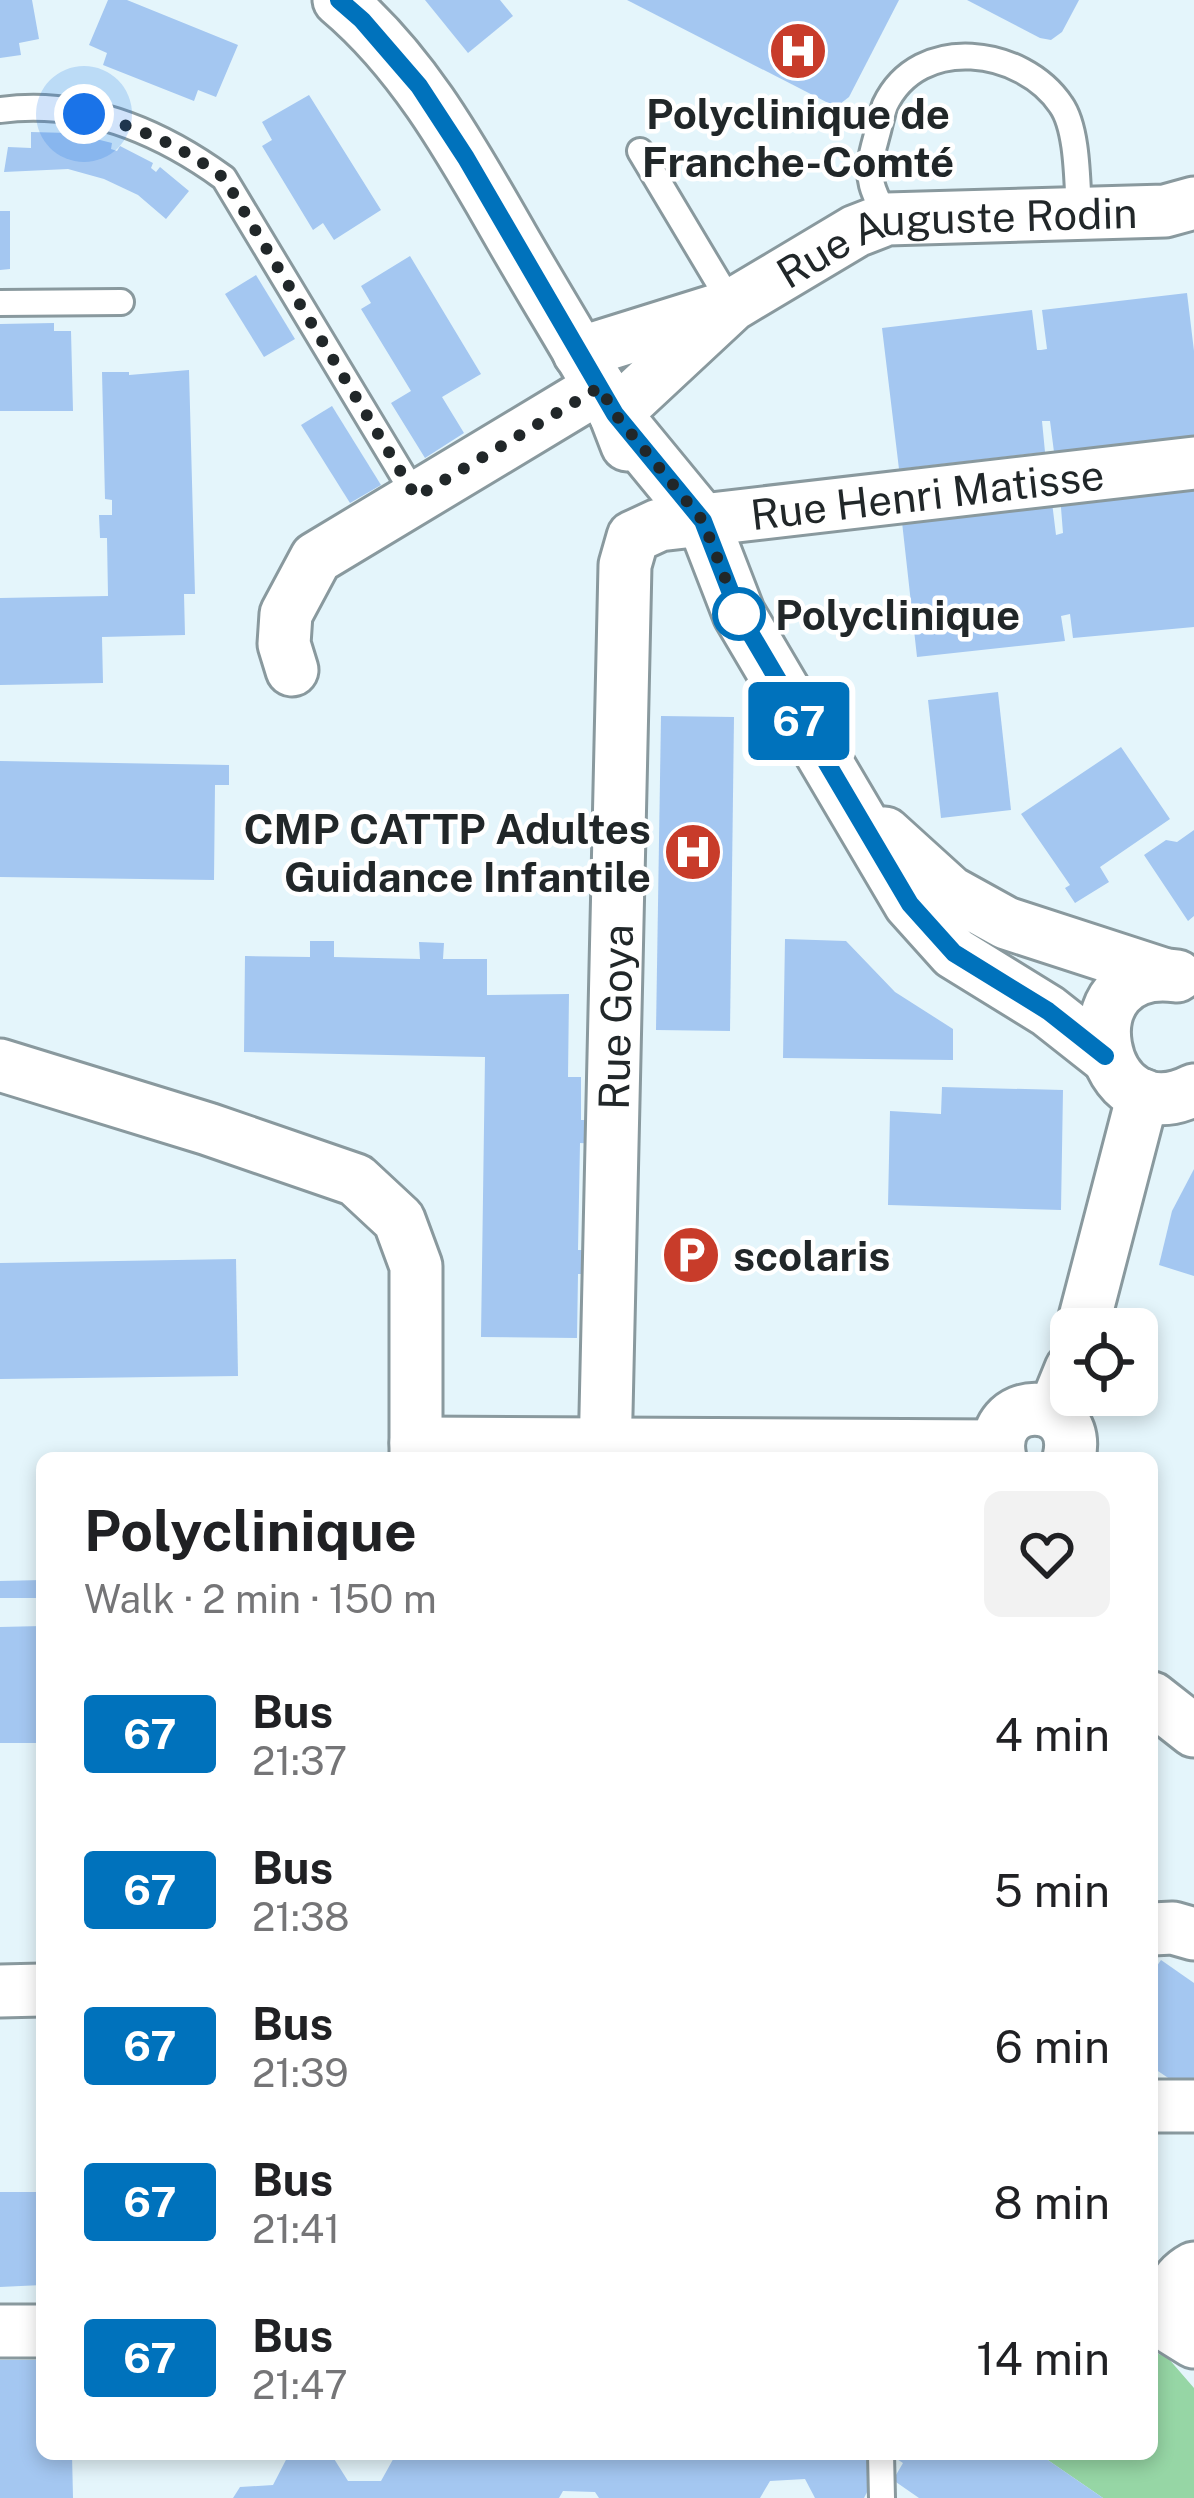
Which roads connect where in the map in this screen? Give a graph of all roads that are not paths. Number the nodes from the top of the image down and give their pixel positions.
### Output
1 (339, 0) edge
2 (0, 110) edge
3 (640, 151) dead end
4 (1194, 203) edge
5 (1079, 212) junction
6 (886, 219) junction
7 (121, 302) dead end
8 (0, 303) edge
9 (732, 305) junction
10 (598, 385) junction
11 (1194, 463) edge
12 (416, 497) junction
13 (681, 523) junction
14 (292, 670) dead end
15 (842, 790) junction
16 (1184, 976) edge
17 (1105, 1056) junction
18 (0, 1065) edge
19 (1194, 1090) edge
20 (1143, 1095) junction
21 (1087, 1308) edge
22 (1050, 1411) edge
23 (416, 1450) edge
24 (605, 1452) edge
25 (999, 1452) edge
26 (1158, 1703) edge
27 (1194, 1731) edge
28 (1158, 1929) edge
29 (1194, 1934) edge
30 (0, 1990) edge
31 (36, 1990) edge
32 (1158, 2106) edge
33 (1194, 2106) edge
34 (1194, 2268) edge
35 (0, 2331) edge
36 (36, 2331) edge
37 (1194, 2342) edge
38 (881, 2460) edge
39 (882, 2498) edge

1 - 10 street
2 - 12 lane
3 - 9 lane
4 - 5 street, Rue Auguste Rodin
5 - 6 street, Rue Auguste Rodin
5 - 6 lane
6 - 9 street, Rue Auguste Rodin
7 - 8 lane
9 - 10 street, Rue Auguste Rodin
9 - 10 street, Rue Auguste Rodin
10 - 12 street
10 - 13 street
11 - 13 street, Rue Henri Matisse
12 - 14 street
13 - 15 street
13 - 24 street, Rue Goya
15 - 16 street
15 - 17 street
16 - 17 street
17 - 20 street
18 - 23 street
19 - 20 street
20 - 21 street
22 - 25 street
23 - 24 street
24 - 25 street
26 - 27 street
28 - 29 street
30 - 31 street
32 - 33 street
34 - 37 street
35 - 36 street
38 - 39 lane

